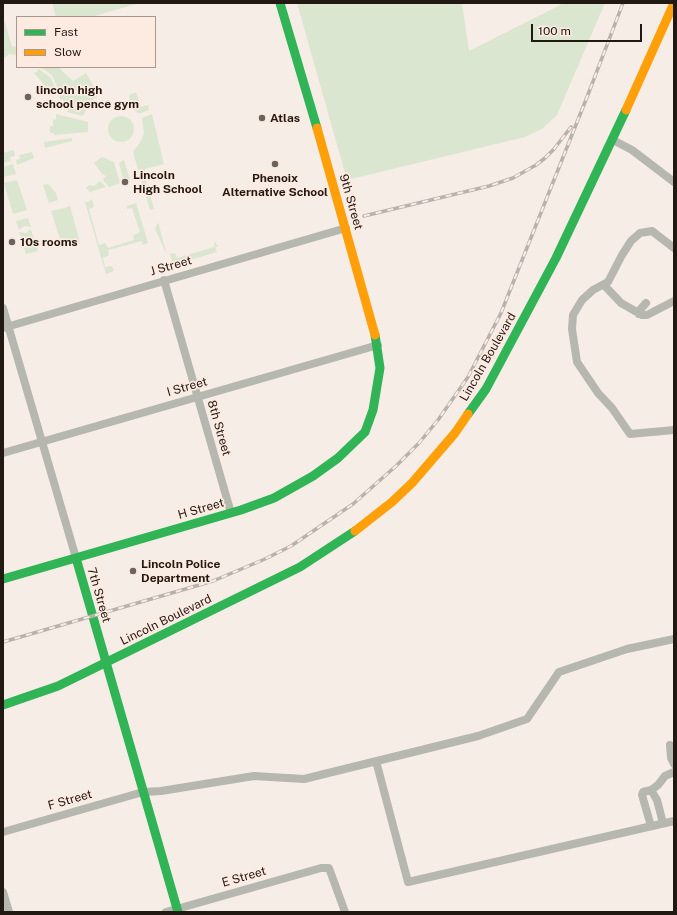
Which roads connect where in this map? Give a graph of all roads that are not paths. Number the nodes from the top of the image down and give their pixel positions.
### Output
1 (280, 3) edge
2 (674, 3) edge
3 (613, 140) junction
4 (674, 182) edge
5 (346, 228) junction
6 (674, 248) edge
7 (164, 280) junction
8 (604, 285) junction
9 (674, 301) edge
10 (646, 303) dead end
11 (3, 308) edge
12 (639, 314) junction
13 (6, 327) edge
14 (378, 345) junction
15 (198, 397) junction
16 (373, 410) joint
17 (674, 430) edge
18 (42, 442) junction
19 (3, 453) edge
20 (231, 512) junction
21 (76, 558) junction
22 (3, 579) edge
23 (674, 639) edge
24 (106, 663) junction
25 (3, 705) edge
26 (670, 745) dead end
27 (376, 761) junction
28 (674, 764) edge
29 (674, 772) edge
30 (651, 790) junction
31 (143, 792) junction
32 (674, 821) edge
33 (663, 823) junction
34 (651, 826) junction
35 (3, 832) edge
36 (3, 892) edge
37 (177, 910) edge
38 (9, 912) edge
39 (166, 912) edge
40 (345, 912) edge

1 - 5 street, 9th Street
2 - 3 street, Lincoln Boulevard
3 - 4 street
3 - 24 street, Lincoln Boulevard
5 - 7 street, J Street
5 - 14 street, 9th Street
6 - 8 street
7 - 13 street, J Street
7 - 15 street, 8th Street
8 - 12 street
8 - 17 street
9 - 12 street
10 - 12 street
11 - 13 street, 7th Street
13 - 18 street, 7th Street
14 - 15 street, I Street
14 - 16 street, 9th Street
15 - 18 street, I Street
15 - 20 street, 8th Street
16 - 20 street, H Street
18 - 19 street, I Street
18 - 21 street, 7th Street
20 - 21 street, H Street
21 - 22 street, H Street
21 - 24 street, 7th Street
23 - 27 street, F Street
24 - 25 street, Lincoln Boulevard
24 - 31 street, 7th Street
26 - 28 street
27 - 31 street, F Street
27 - 34 street
29 - 30 street
30 - 33 street
30 - 34 street
31 - 35 street, F Street
31 - 37 street, 7th Street
32 - 33 street
33 - 34 street
36 - 38 street
37 - 39 street, E Street
37 - 40 street, E Street

